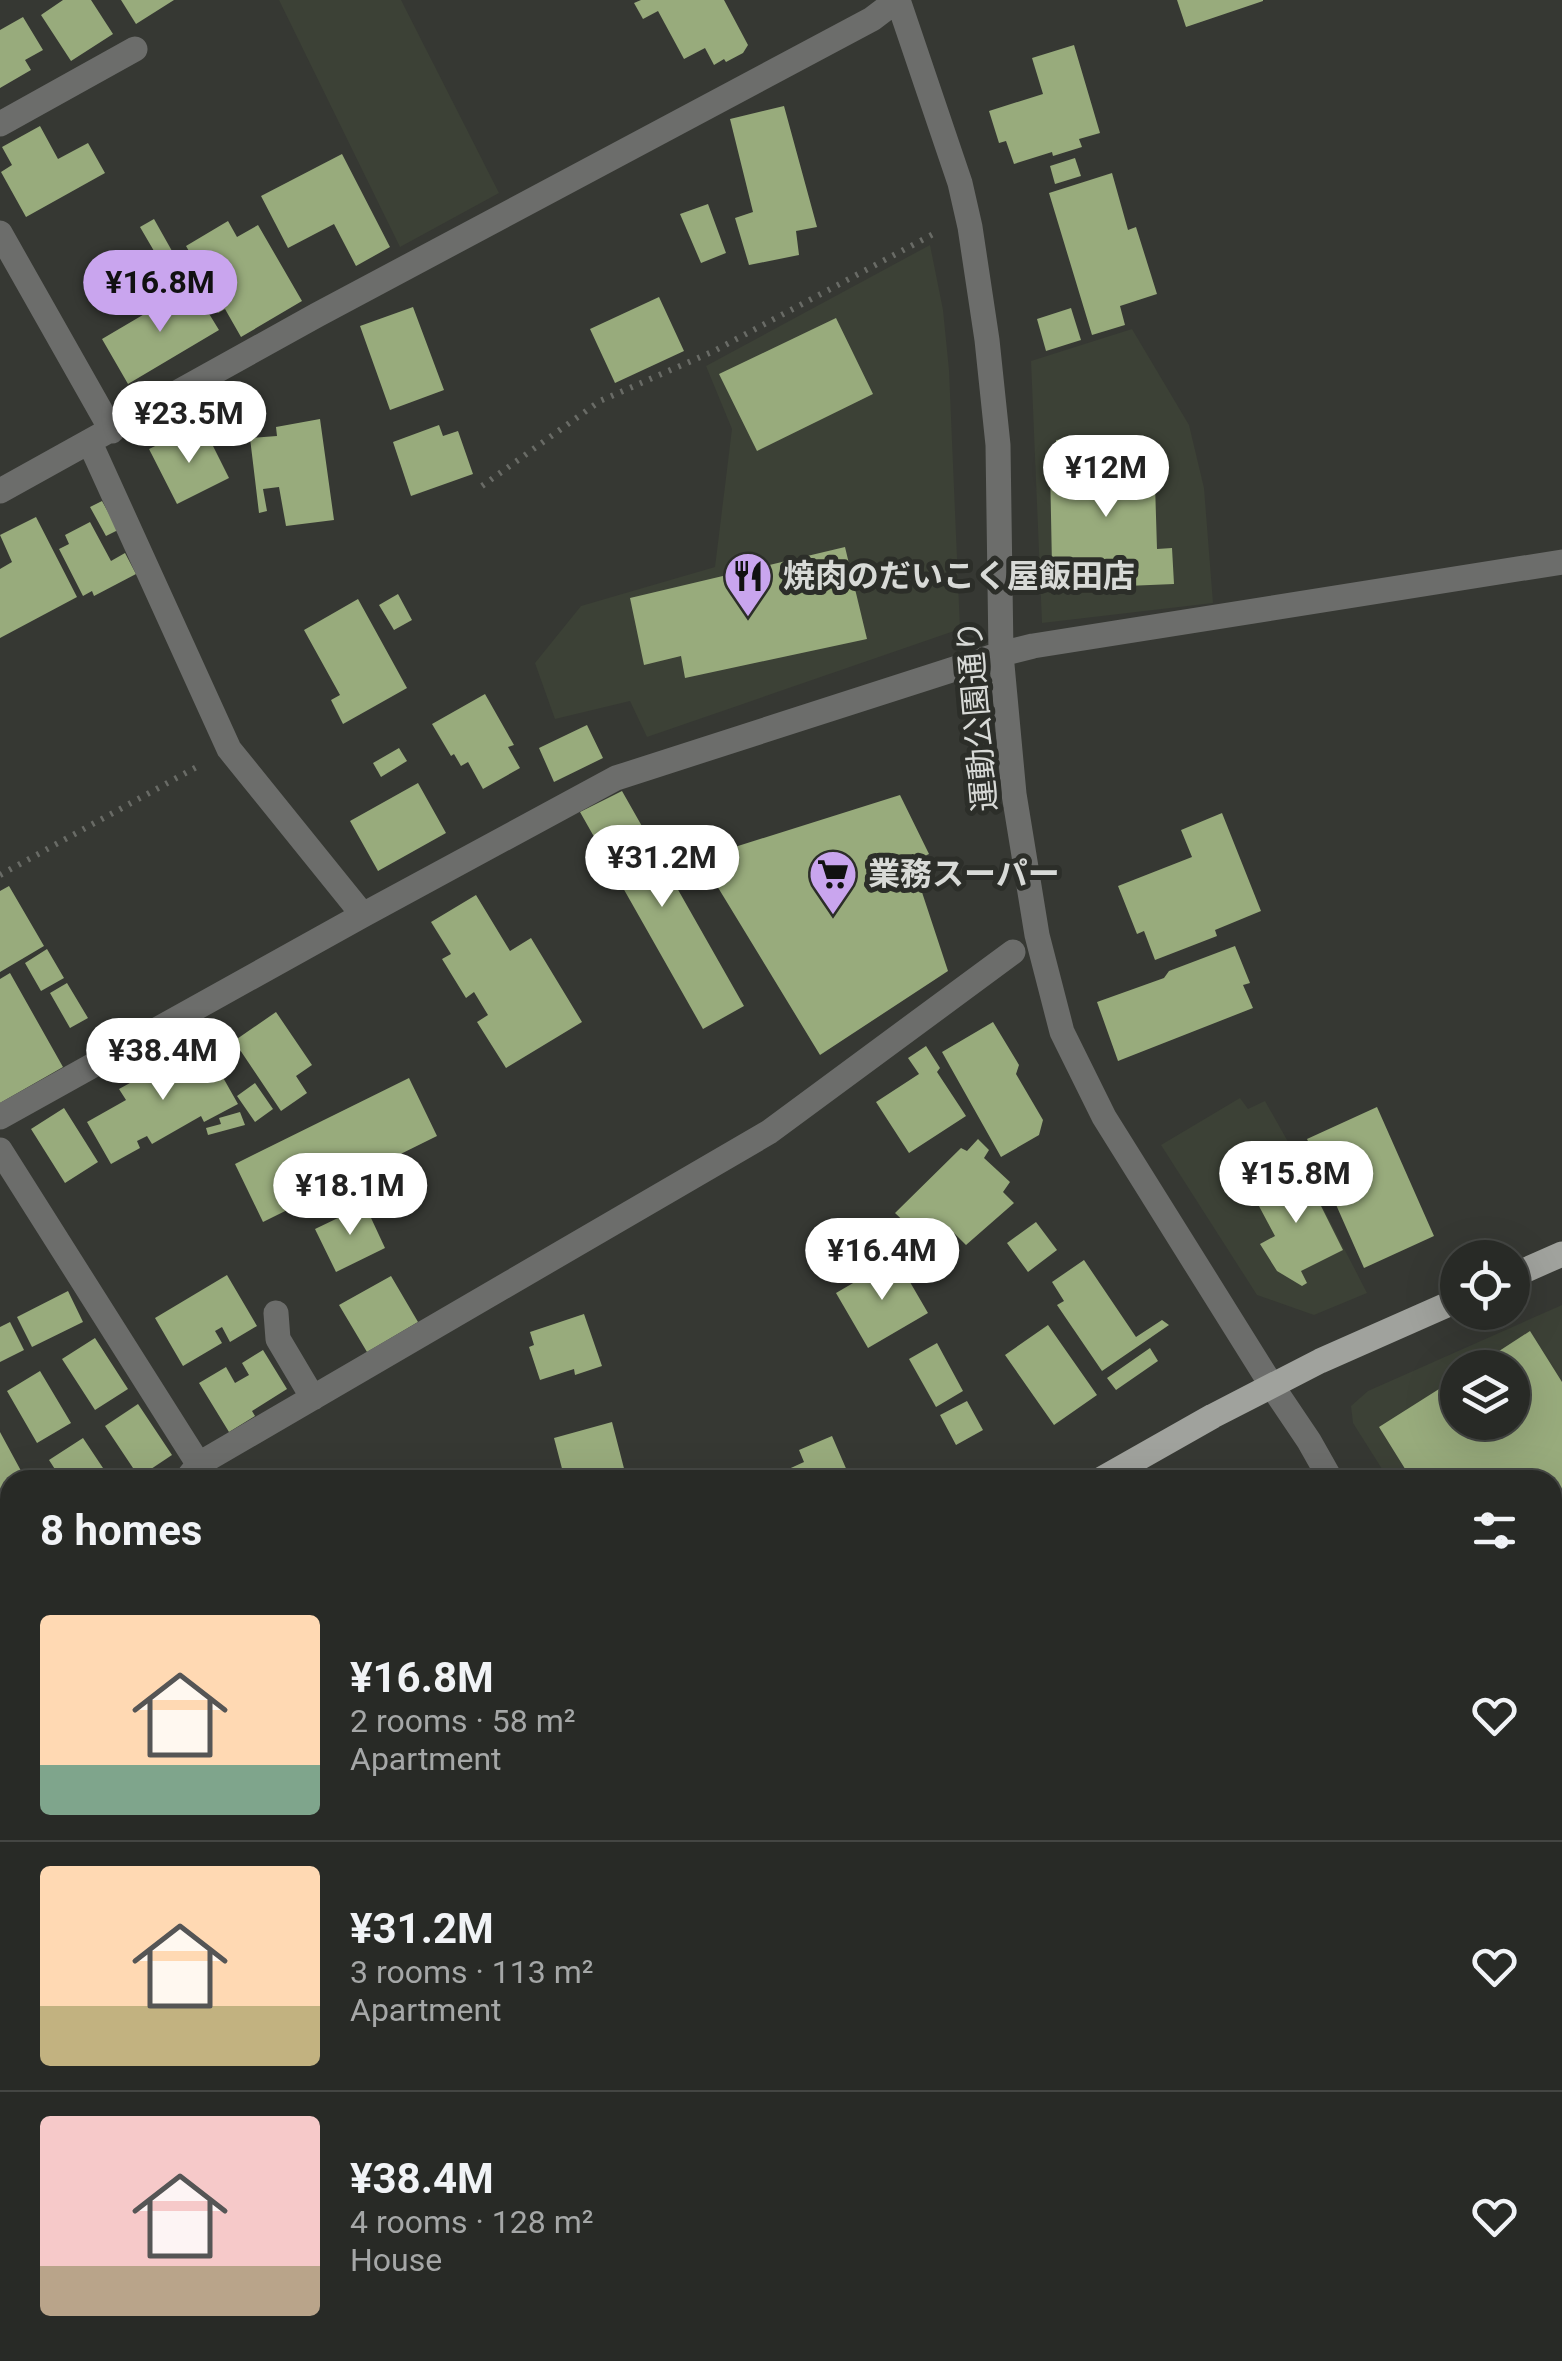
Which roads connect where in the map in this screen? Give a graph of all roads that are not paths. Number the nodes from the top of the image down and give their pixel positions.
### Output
1 (897, 0) edge
2 (134, 48) dead end
3 (0, 124) edge
4 (0, 233) edge
5 (101, 437) junction
6 (0, 492) edge
7 (1562, 562) edge
8 (1001, 654) junction
9 (363, 914) junction
10 (1013, 952) dead end
11 (0, 1117) edge
12 (0, 1150) edge
13 (1562, 1254) edge
14 (1530, 1268) edge
15 (1440, 1308) edge
16 (276, 1313) dead end
17 (1272, 1386) junction
18 (313, 1398) junction
19 (195, 1470) edge
20 (205, 1470) edge
21 (1118, 1470) edge
22 (1324, 1470) edge

1 - 5 street
1 - 8 street, 運動公園通り
2 - 3 street
4 - 5 street
5 - 6 street
5 - 9 street
7 - 8 street
8 - 9 street
8 - 17 street, 運動公園通り
9 - 11 street
10 - 18 street
12 - 19 street
13 - 14 main road
15 - 17 main road
16 - 18 street
17 - 21 main road
17 - 22 street, 運動公園通り
18 - 20 street

